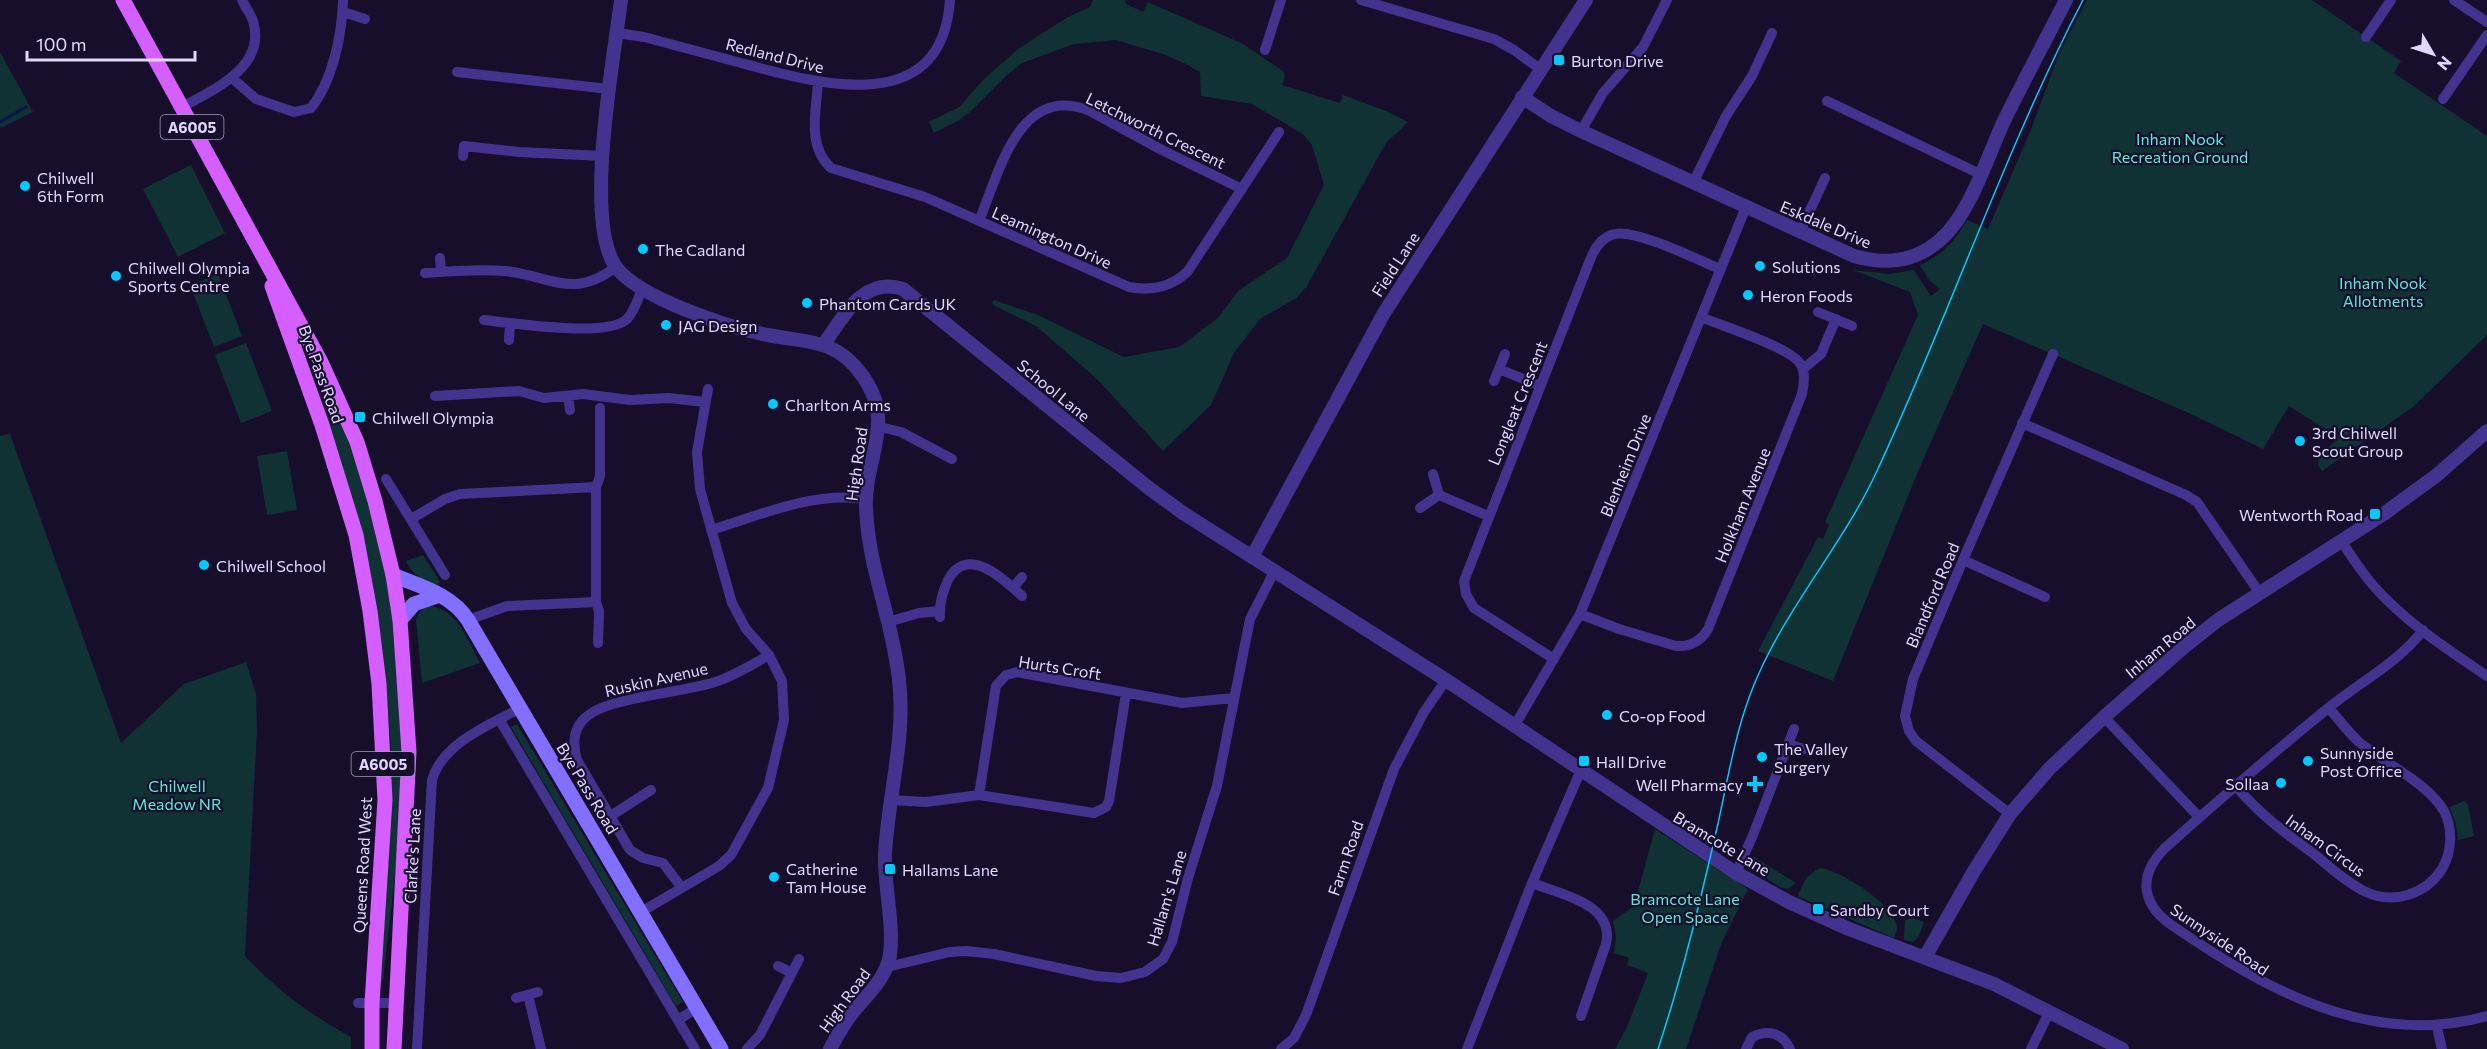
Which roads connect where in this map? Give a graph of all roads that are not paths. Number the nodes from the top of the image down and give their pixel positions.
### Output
1 (123, 0) edge
2 (242, 0) edge
3 (343, 0) edge
4 (621, 0) edge
5 (950, 0) edge
6 (1281, 0) edge
7 (1361, 0) edge
8 (1586, 0) edge
9 (1667, 0) edge
10 (2066, 0) edge
11 (2391, 0) edge
12 (2454, 0) edge
13 (343, 12) junction
14 (365, 19) dead end
15 (2487, 22) edge
16 (617, 33) junction
17 (1772, 33) dead end
18 (2487, 35) edge
19 (2366, 37) dead end
20 (1265, 50) dead end
21 (1540, 69) junction
22 (457, 72) dead end
23 (232, 78) junction
24 (818, 83) junction
25 (609, 88) junction
26 (1522, 98) junction
27 (2443, 99) dead end
28 (1827, 101) dead end
29 (182, 107) junction
30 (1581, 131) junction
31 (1279, 132) dead end
32 (463, 156) dead end
33 (602, 156) junction
34 (1980, 174) junction
35 (1825, 178) dead end
36 (1693, 183) junction
37 (1242, 189) junction
38 (1746, 207) junction
39 (979, 221) junction
40 (1800, 232) junction
41 (261, 255) junction
42 (440, 258) dead end
43 (616, 267) junction
44 (1720, 269) junction
45 (441, 272) junction
46 (425, 273) dead end
47 (642, 290) junction
48 (1818, 312) dead end
49 (1701, 317) junction
50 (483, 320) dead end
51 (1836, 320) junction
52 (510, 323) junction
53 (1852, 326) dead end
54 (509, 340) dead end
55 (824, 344) junction
56 (1505, 354) dead end
57 (2053, 354) dead end
58 (1498, 369) junction
59 (1803, 369) junction
60 (1494, 381) dead end
61 (1540, 386) junction
62 (708, 388) dead end
63 (435, 396) dead end
64 (568, 396) junction
65 (705, 402) junction
66 (600, 408) dead end
67 (570, 410) dead end
68 (2022, 423) junction
69 (880, 427) junction
70 (2487, 431) edge
71 (952, 459) dead end
72 (1433, 474) dead end
73 (386, 479) dead end
74 (596, 487) junction
75 (1439, 495) junction
76 (866, 499) junction
77 (1420, 508) dead end
78 (1488, 516) junction
79 (411, 519) junction
80 (711, 530) junction
81 (2342, 542) junction
82 (1252, 557) junction
83 (1963, 560) junction
84 (1274, 572) junction
85 (393, 575) junction
86 (445, 575) dead end
87 (1022, 577) dead end
88 (1013, 588) junction
89 (2259, 592) junction
90 (440, 595) junction
91 (1022, 596) dead end
92 (2045, 597) dead end
93 (596, 602) junction
94 (370, 611) joint
95 (1580, 614) junction
96 (400, 620) junction
97 (468, 620) junction
98 (888, 622) junction
99 (2423, 630) junction
100 (598, 643) dead end
101 (769, 655) junction
102 (1554, 659) junction
103 (2487, 676) edge
104 (1446, 680) junction
105 (1126, 693) junction
106 (1234, 698) junction
107 (2329, 708) junction
108 (519, 709) junction
109 (2104, 717) junction
110 (499, 719) junction
111 (1515, 725) junction
112 (1794, 729) dead end
113 (1788, 744) junction
114 (1804, 749) dead end
115 (1581, 770) junction
116 (2235, 785) junction
117 (651, 790) dead end
118 (979, 795) junction
119 (890, 800) junction
120 (2010, 814) junction
121 (609, 817) junction
122 (2199, 818) junction
123 (1736, 873) junction
124 (1532, 883) junction
125 (682, 888) junction
126 (641, 912) junction
127 (1925, 957) junction
128 (799, 959) dead end
129 (778, 966) dead end
130 (887, 967) junction
131 (792, 973) junction
132 (516, 998) dead end
133 (365, 1003) junction
134 (396, 1003) junction
135 (697, 1008) junction
136 (2050, 1011) junction
137 (1581, 1016) dead end
138 (2487, 1016) edge
139 (678, 1020) junction
140 (2438, 1032) junction
141 (372, 1049) edge
142 (394, 1049) edge
143 (417, 1049) edge
144 (541, 1049) edge
145 (694, 1049) edge
146 (721, 1049) edge
147 (747, 1049) edge
148 (830, 1049) edge
149 (1281, 1049) edge
150 (1467, 1049) edge
151 (1746, 1049) edge
152 (1790, 1049) edge
153 (2031, 1049) edge
154 (2122, 1049) edge
155 (2442, 1049) edge

1 - 29 main road, Bye Pass Road / A6005
2 - 23 street
3 - 13 street
4 - 16 street, High Road
5 - 24 street, Redland Drive
6 - 20 street
7 - 21 street
8 - 21 street, Field Lane
9 - 30 street
10 - 34 street, Eskdale Drive
11 - 19 street
12 - 15 street
13 - 14 street
13 - 23 street
16 - 24 street, Redland Drive
16 - 25 street, High Road
17 - 36 street
18 - 27 street
21 - 26 street, Field Lane
22 - 25 street
23 - 29 street
24 - 39 street, Leamington Drive
25 - 33 street, High Road
26 - 30 street, Eskdale Drive
26 - 82 street, Field Lane
28 - 34 street
29 - 41 main road, Bye Pass Road / A6005
30 - 36 street, Eskdale Drive
31 - 37 street, Leamington Drive
32 - 33 street
33 - 43 street, High Road
34 - 40 street, Eskdale Drive
35 - 40 street
36 - 38 street, Eskdale Drive
37 - 39 street, Leamington Drive
37 - 39 street, Letchworth Crescent
38 - 40 street, Eskdale Drive
38 - 44 street, Blenheim Drive
41 - 85 main road, Bye Pass Road / A6005
41 - 94 main road, Bye Pass Road / A6005
42 - 45 street
43 - 45 street
43 - 47 street, High Road
44 - 49 street, Blenheim Drive
44 - 61 street, Longleat Crescent
45 - 46 street
47 - 52 street
47 - 55 street, High Road
48 - 51 street
49 - 59 street
49 - 95 street, Blenheim Drive
50 - 52 street
51 - 53 street
51 - 59 street
52 - 54 street
55 - 69 street, High Road
55 - 82 street, School Lane
56 - 58 street
57 - 68 street, Blandford Road
58 - 60 street
58 - 61 street
59 - 95 street, Holkham Avenue
61 - 78 street, Longleat Crescent
62 - 65 street
63 - 64 street
64 - 65 street
64 - 67 street
65 - 80 street
66 - 74 street
68 - 83 street, Blandford Road
68 - 89 street
69 - 71 street
69 - 76 street, High Road
70 - 81 street, Inham Road
72 - 75 street
73 - 79 street
74 - 79 street
74 - 93 street
75 - 77 street
75 - 78 street
76 - 80 street
76 - 98 street, High Road
78 - 102 street, Longleat Crescent
79 - 86 street
80 - 101 street
81 - 89 street, Inham Road
81 - 99 street
82 - 84 street, School Lane
83 - 92 street
83 - 120 street, Blandford Road
84 - 104 street, Bramcote Lane
84 - 106 street, Hallam's Lane
85 - 90 main road, Bye Pass Road
85 - 96 main road, Bye Pass Road / A6005
87 - 88 street
88 - 91 street
88 - 98 street
89 - 109 street, Inham Road
90 - 96 main road
90 - 97 main road, Bye Pass Road
93 - 97 street
93 - 100 street
94 - 133 main road, Queens Road West / A6005
95 - 102 street, Blenheim Drive
96 - 134 main road, A6005
97 - 108 main road, Bye Pass Road
98 - 119 street, High Road
99 - 103 street
99 - 107 street, Sunnyside Road
101 - 121 street, Ruskin Avenue
101 - 125 street
102 - 111 street, Blenheim Drive
104 - 111 street, Bramcote Lane
104 - 149 street, Farm Road
105 - 106 street, Hurts Croft
105 - 118 street
105 - 118 street, Hurts Croft
106 - 130 street, Hallam's Lane
107 - 116 street, Sunnyside Road
107 - 116 street, Inham Circus
108 - 110 street, Clarke's Lane
108 - 126 main road, Bye Pass Road
109 - 120 street, Inham Road
109 - 122 street
110 - 139 street
110 - 143 street, Clarke's Lane
111 - 115 street, Bramcote Lane
112 - 113 street
113 - 114 street
113 - 123 street
115 - 123 street, Bramcote Lane
115 - 124 street
116 - 122 street, Sunnyside Road
117 - 121 street
118 - 119 street
119 - 130 street, High Road
120 - 127 street, Inham Road
121 - 125 street, Ruskin Avenue
122 - 140 street, Sunnyside Road
123 - 127 street, Bramcote Lane
124 - 137 street
124 - 150 street
125 - 126 street
126 - 135 main road, Bye Pass Road
127 - 136 street, Bramcote Lane
128 - 131 street
129 - 131 street
130 - 148 street, High Road
131 - 147 street
132 - 144 street
133 - 134 street
133 - 141 main road, Queens Road West / A6005
134 - 142 main road, A6005
135 - 139 street
135 - 146 main road, Bye Pass Road
136 - 153 street
136 - 154 street, Bramcote Lane
138 - 140 street, Sunnyside Road
139 - 145 street
140 - 155 street
151 - 152 street

